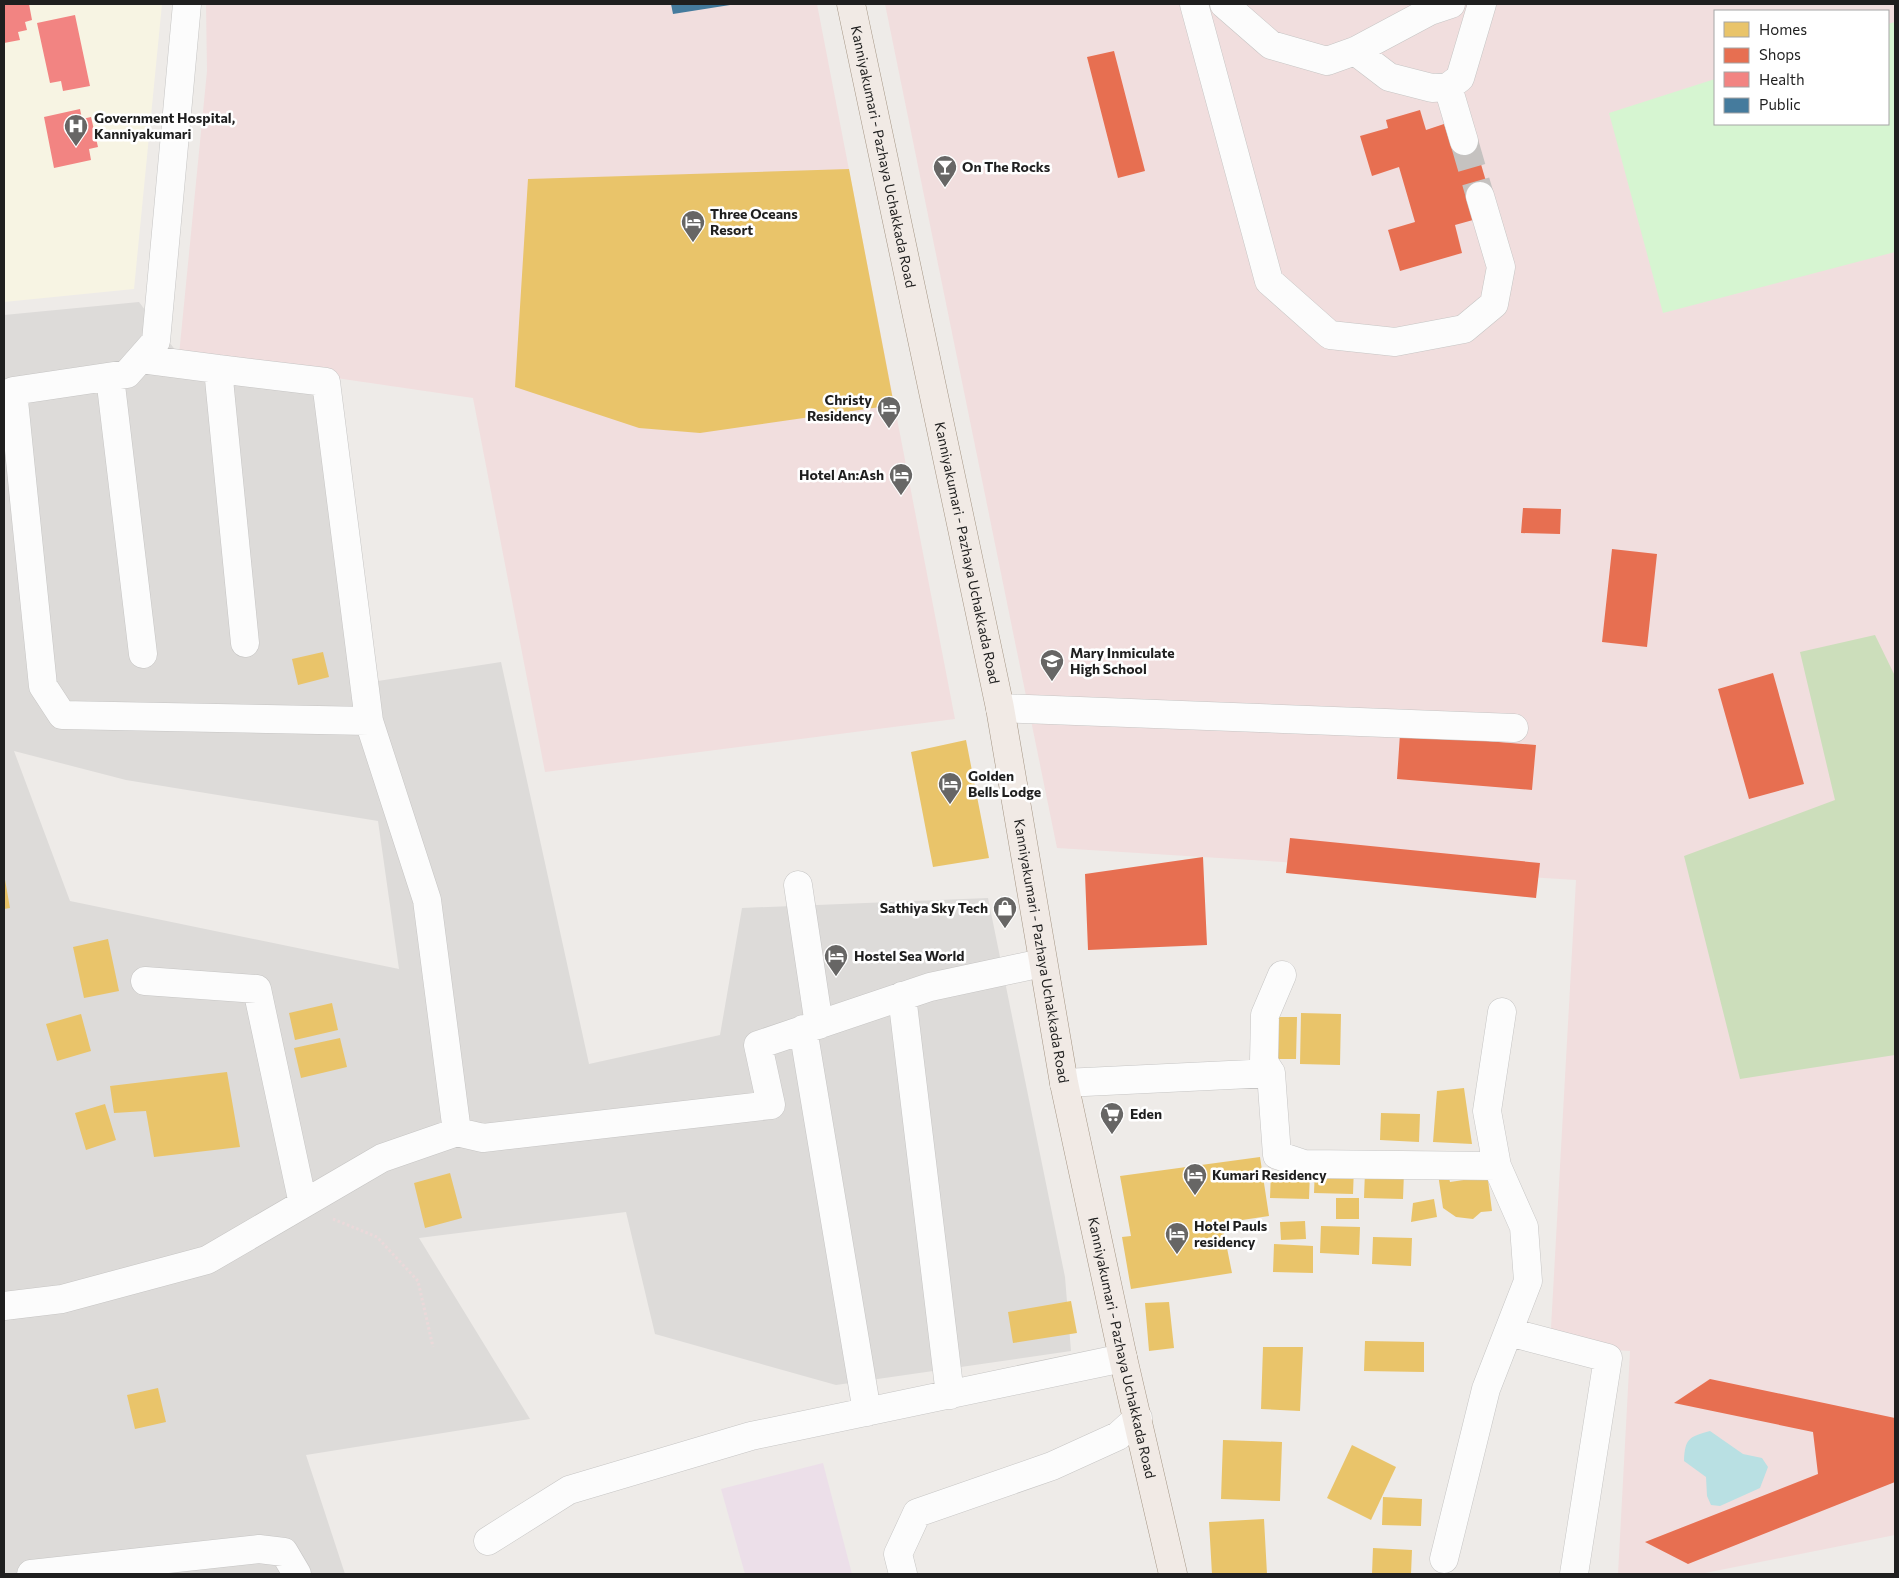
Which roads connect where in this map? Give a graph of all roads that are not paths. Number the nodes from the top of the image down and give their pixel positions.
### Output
1 (187, 4) edge
2 (851, 4) edge
3 (1194, 4) edge
4 (1224, 4) edge
5 (1482, 4) edge
6 (1436, 6) edge
7 (1355, 51) junction
8 (1448, 87) junction
9 (1464, 140) tunnel mouth
10 (1480, 196) tunnel mouth
11 (140, 359) junction
12 (218, 369) junction
13 (110, 376) junction
14 (245, 642) dead end
15 (143, 654) dead end
16 (1000, 708) junction
17 (368, 721) junction
18 (1514, 728) dead end
19 (798, 885) dead end
20 (1042, 962) junction
21 (1282, 975) dead end
22 (146, 981) dead end
23 (902, 996) junction
24 (1502, 1012) dead end
25 (811, 1027) junction
26 (1271, 1073) junction
27 (1064, 1083) junction
28 (457, 1132) junction
29 (1497, 1166) junction
30 (303, 1204) junction
31 (4, 1306) edge
32 (1509, 1332) junction
33 (1123, 1358) junction
34 (950, 1395) junction
35 (867, 1412) junction
36 (1138, 1418) junction
37 (488, 1541) dead end
38 (1444, 1559) dead end
39 (31, 1574) edge
40 (297, 1574) edge
41 (903, 1574) edge
42 (1173, 1574) edge
43 (1574, 1574) edge

1 - 11 street
2 - 16 main road, Kanniyakumari - Pazhaya Uchakkada Road
3 - 10 street
4 - 7 street
5 - 8 street
6 - 7 street
7 - 8 street
8 - 9 street
11 - 12 street
11 - 13 street
12 - 14 street
12 - 17 street
13 - 15 street
13 - 17 street
16 - 18 street
16 - 20 main road, Kanniyakumari - Pazhaya Uchakkada Road
17 - 28 street
19 - 25 street
20 - 23 street
20 - 27 main road, Kanniyakumari - Pazhaya Uchakkada Road
21 - 26 street
22 - 30 street
23 - 25 street
23 - 34 street
24 - 29 street
25 - 28 street
25 - 35 street
26 - 27 street
26 - 29 street
27 - 33 main road, Kanniyakumari - Pazhaya Uchakkada Road
28 - 30 street
29 - 32 street
30 - 31 street
32 - 38 street
32 - 43 street
33 - 34 street
33 - 36 main road, Kanniyakumari - Pazhaya Uchakkada Road
34 - 35 street
35 - 37 street
36 - 41 street
36 - 42 main road, Kanniyakumari - Pazhaya Uchakkada Road
39 - 40 street

